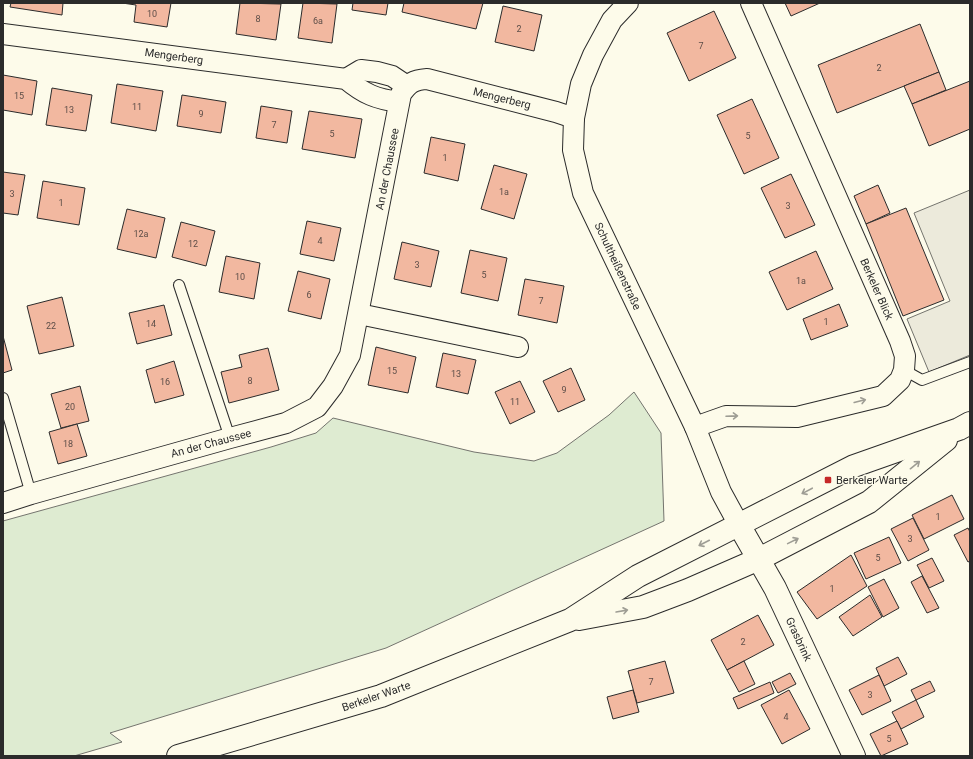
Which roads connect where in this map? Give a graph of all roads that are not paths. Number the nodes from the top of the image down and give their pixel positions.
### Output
1 (628, 3) edge
2 (751, 3) edge
3 (3, 34) edge
4 (402, 94) junction
5 (574, 118) junction
6 (179, 285) dead end
7 (359, 314) junction
8 (518, 347) dead end
9 (970, 362) edge
10 (902, 375) junction
11 (3, 398) edge
12 (964, 426) edge
13 (695, 427) junction
14 (230, 438) junction
15 (31, 494) junction
16 (3, 503) edge
17 (739, 525) junction
18 (758, 559) junction
19 (570, 620) junction
20 (178, 756) edge
21 (854, 756) edge

1 - 5 street, Schultheißenstraße
2 - 10 street, Berkeler Blick
3 - 4 street, Mengerberg
4 - 5 street, Mengerberg
4 - 7 street, An der Chaussee
5 - 13 street, Schultheißenstraße
6 - 14 lane
7 - 8 street
7 - 14 street, An der Chaussee
9 - 10 lane
13 -> 10 street
11 - 15 lane
12 -> 17 main road, Berkeler Warte
18 -> 12 main road, Berkeler Warte
13 - 17 street, Schultheißenstraße
14 - 15 street, An der Chaussee
15 - 16 street, An der Chaussee
17 - 18 main road, Grasbrink
17 -> 19 main road, Berkeler Warte
19 -> 18 main road, Berkeler Warte
18 - 21 main road, Grasbrink
19 - 20 main road, Berkeler Warte

